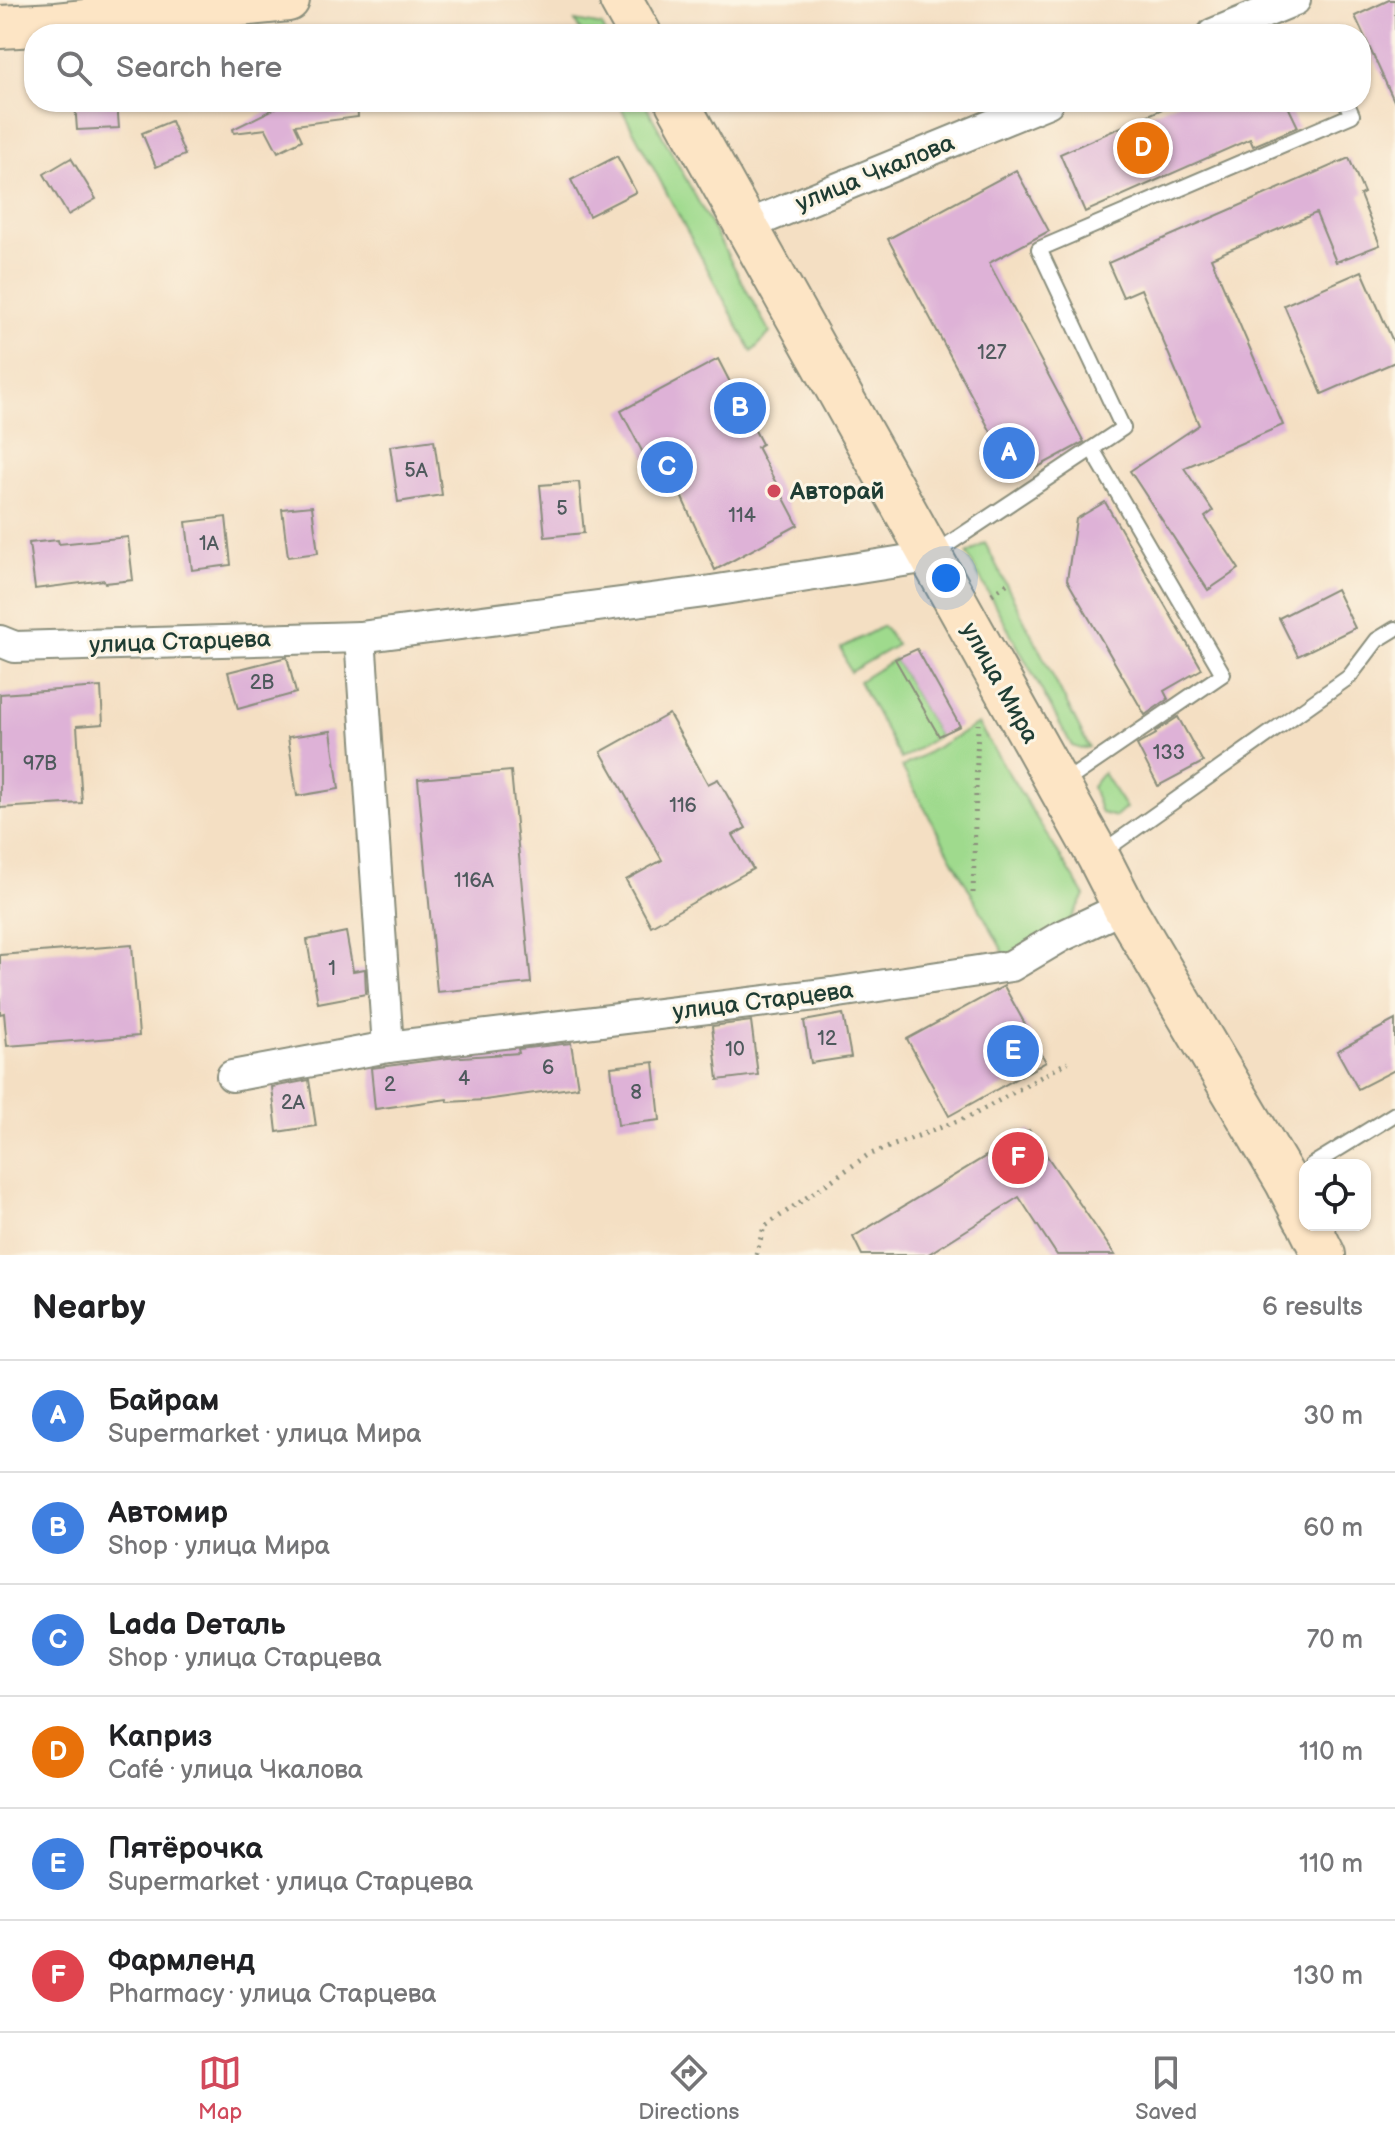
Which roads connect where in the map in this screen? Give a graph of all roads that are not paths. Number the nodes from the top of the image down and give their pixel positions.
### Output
1 (288, 0) edge
2 (621, 0) edge
3 (1291, 1) edge
4 (50, 12) edge
5 (634, 24) edge
6 (1237, 24) edge
7 (0, 27) edge
8 (683, 112) edge
9 (1024, 112) edge
10 (1351, 112) edge
11 (746, 226) junction
12 (1092, 449) junction
13 (929, 557) junction
14 (1395, 629) edge
15 (360, 637) junction
16 (0, 641) edge
17 (1059, 787) junction
18 (1098, 856) junction
19 (1124, 907) junction
20 (388, 1047) junction
21 (232, 1076) dead end
22 (1395, 1114) edge
23 (1322, 1159) edge
24 (1299, 1169) edge
25 (1312, 1231) edge
26 (1324, 1255) edge

1 - 4 main road
2 - 5 main road
3 - 6 street
4 - 7 main road
8 - 11 main road, улица Мира
9 - 11 street, улица Чкалова
10 - 12 lane
11 - 13 main road, улица Мира
12 - 13 lane
12 - 17 lane
13 - 15 street, улица Старцева
13 - 17 main road, улица Мира
14 - 18 lane
15 - 16 street, улица Старцева
15 - 20 street
17 - 18 main road, улица Мира
18 - 19 main road, улица Мира
19 - 20 street, улица Старцева
19 - 24 main road, улица Мира
20 - 21 street, улица Старцева
22 - 23 lane
25 - 26 main road

